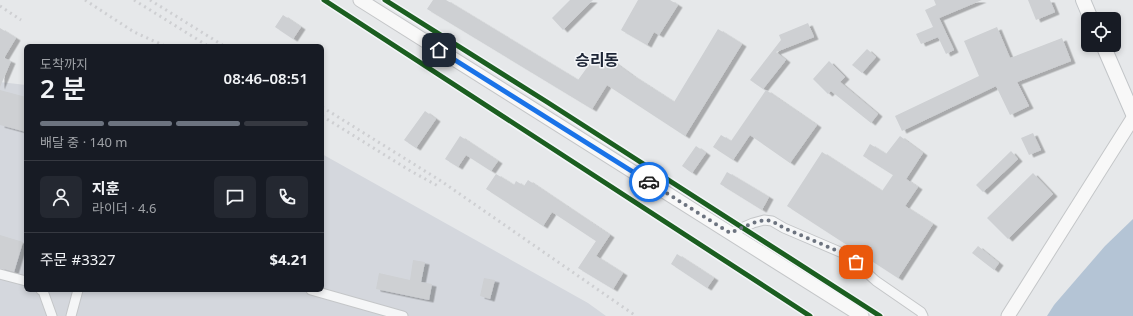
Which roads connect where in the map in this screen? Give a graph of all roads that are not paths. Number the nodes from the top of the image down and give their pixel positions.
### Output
1 (360, 0) edge
2 (1083, 0) edge
3 (1089, 12) edge
4 (1106, 52) edge
5 (1133, 114) edge
6 (1133, 118) edge
7 (730, 233) junction
8 (0, 274) edge
9 (24, 280) edge
10 (43, 292) edge
11 (77, 292) edge
12 (318, 292) edge
13 (52, 316) edge
14 (71, 316) edge
15 (403, 316) edge
16 (862, 316) edge
17 (923, 316) edge
18 (1008, 316) edge

1 - 7 main road
2 - 3 main road
4 - 5 main road
6 - 18 main road
7 - 16 main road
7 - 17 street
8 - 9 street
10 - 13 street
11 - 14 street
12 - 15 street

